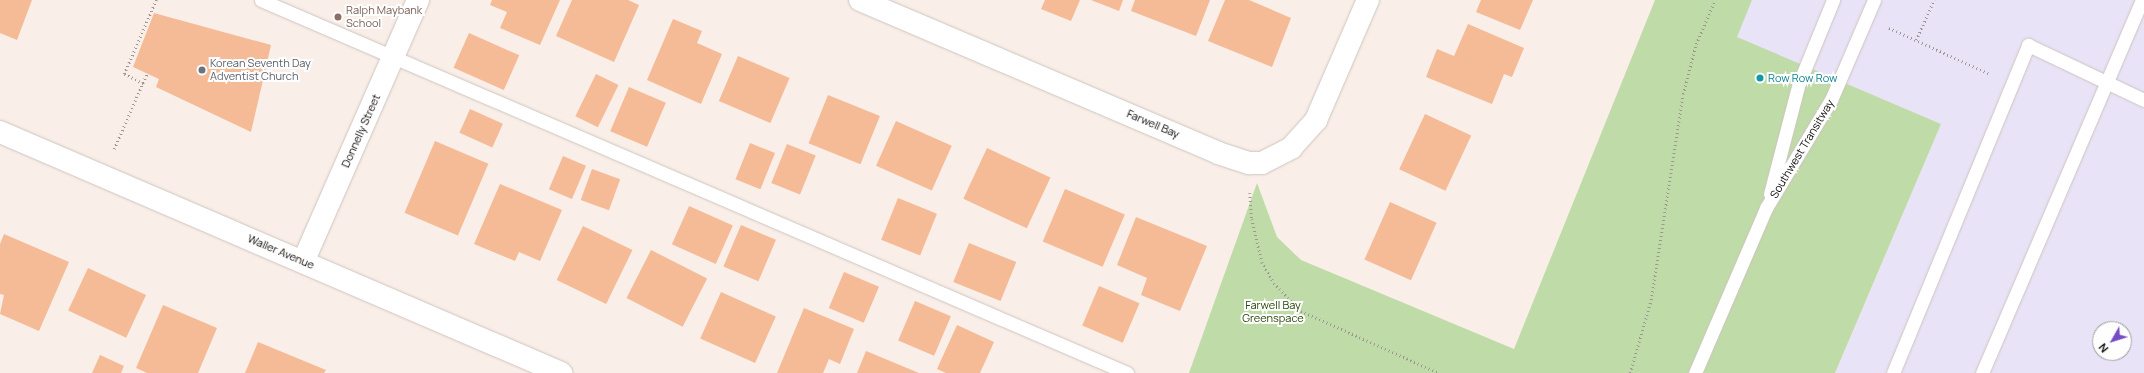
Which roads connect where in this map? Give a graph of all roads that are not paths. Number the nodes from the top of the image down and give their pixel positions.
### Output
1 (261, 0) edge
2 (418, 0) edge
3 (860, 0) edge
4 (1368, 0) edge
5 (1834, 0) edge
6 (1874, 0) edge
7 (2142, 0) edge
8 (394, 57) junction
9 (2106, 82) junction
10 (2144, 100) edge
11 (0, 132) edge
12 (1766, 208) junction
13 (304, 262) junction
14 (561, 373) edge
15 (1127, 373) edge
16 (1695, 373) edge
17 (1894, 373) edge
18 (1982, 373) edge

1 - 8 lane
2 - 8 street, Donnelly Street
3 - 4 street, Farwell Bay
5 - 12 lane, Southwest Transitway
6 - 12 lane, Southwest Transitway
7 - 9 lane
8 - 13 street, Donnelly Street
8 - 15 lane
9 - 10 lane
9 - 17 lane
9 - 18 lane
11 - 13 street, Waller Avenue
12 - 16 lane, Southwest Transitway
13 - 14 street, Waller Avenue

